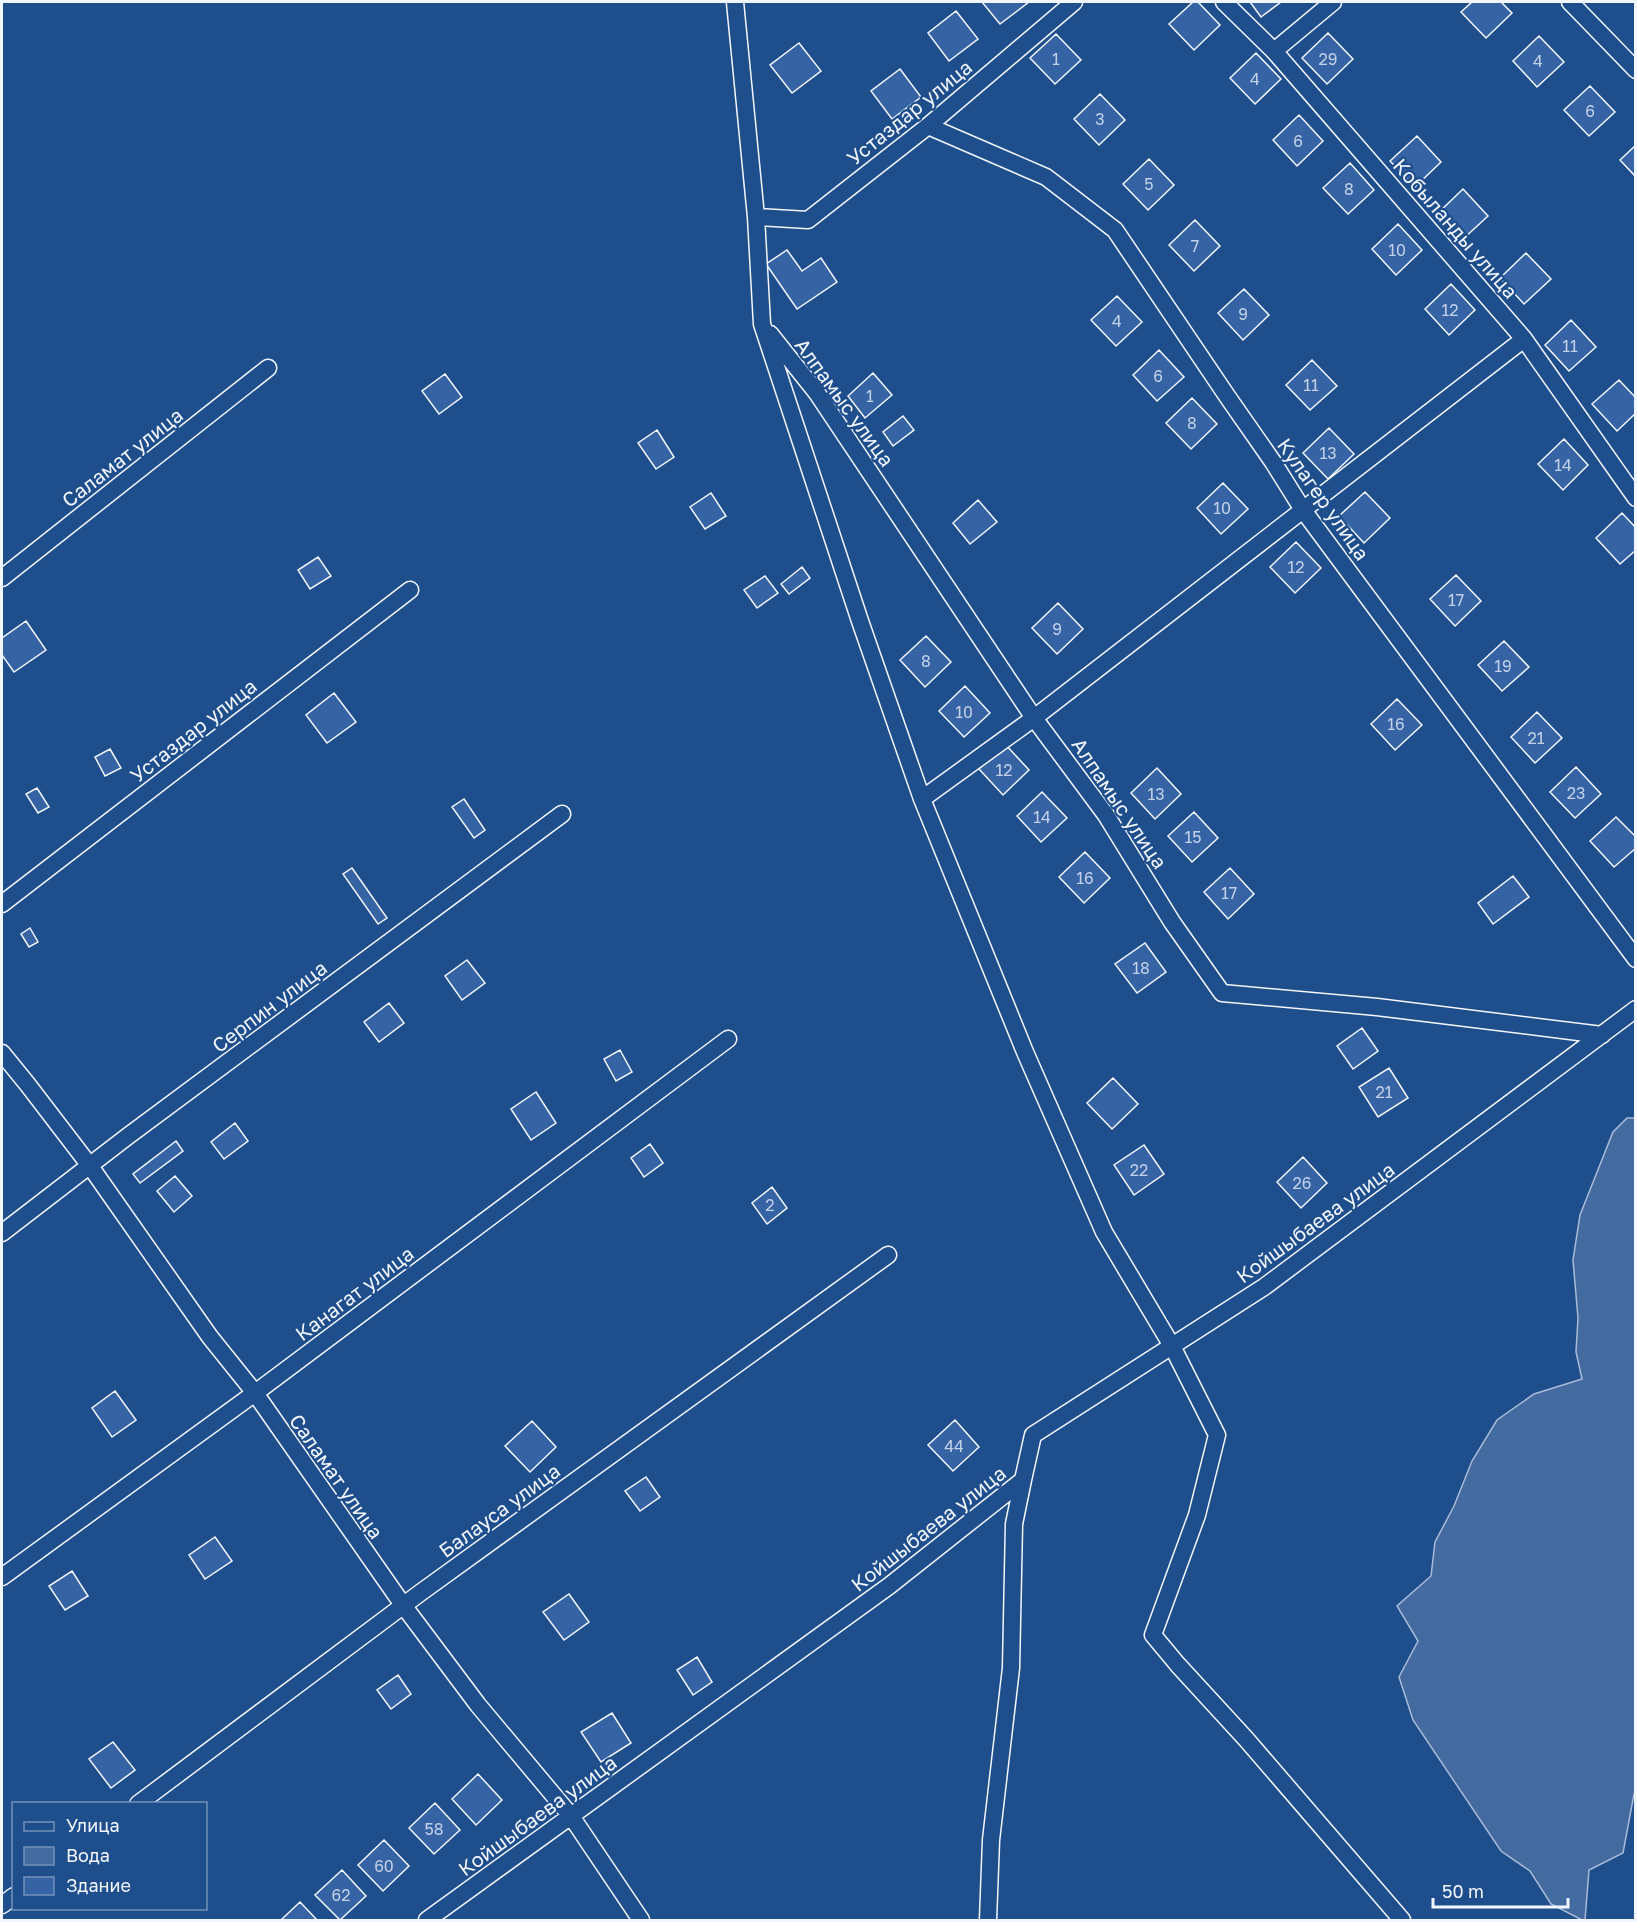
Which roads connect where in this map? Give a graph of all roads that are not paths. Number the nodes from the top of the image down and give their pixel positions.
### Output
1 (735, 2) edge
2 (1074, 2) edge
3 (1224, 2) edge
4 (1334, 2) edge
5 (1570, 2) edge
6 (1274, 51) junction
7 (1635, 70) edge
8 (928, 126) junction
9 (756, 217) junction
10 (762, 324) junction
11 (1524, 339) junction
12 (268, 368) dead end
13 (1635, 498) edge
14 (1303, 510) junction
15 (2, 578) edge
16 (410, 590) dead end
17 (1034, 718) junction
18 (922, 799) junction
19 (562, 814) dead end
20 (2, 904) edge
21 (1635, 959) edge
22 (1635, 1009) edge
23 (1602, 1035) junction
24 (728, 1039) dead end
25 (2, 1053) edge
26 (90, 1166) junction
27 (2, 1233) edge
28 (888, 1255) dead end
29 (1172, 1346) junction
30 (255, 1393) junction
31 (1023, 1480) junction
32 (2, 1577) edge
33 (403, 1605) junction
34 (139, 1802) edge
35 (571, 1816) junction
36 (427, 1920) edge
37 (641, 1920) edge
38 (988, 1920) edge
39 (1402, 1920) edge

1 - 9 street
2 - 8 street, Устаздар улица
3 - 6 street, Кобыланды улица
4 - 6 street
5 - 7 street
6 - 11 street, Кобыланды улица
8 - 9 street, Устаздар улица
8 - 14 street, Кулагер улица
9 - 10 street
10 - 17 street, Алпамыс улица
10 - 18 street
11 - 13 street, Кобыланды улица
11 - 14 street
12 - 15 street, Саламат улица
14 - 17 street
14 - 21 street, Кулагер улица
16 - 20 street, Устаздар улица
17 - 18 street
17 - 23 street, Алпамыс улица
18 - 29 street
19 - 26 street, Серпин улица
22 - 23 street, Койшыбаева улица
23 - 29 street, Койшыбаева улица
24 - 30 street, Канагат улица
25 - 26 street, Саламат улица
26 - 27 street, Серпин улица
26 - 30 street, Саламат улица
28 - 33 street, Балауса улица
29 - 31 street, Койшыбаева улица
29 - 39 street
30 - 32 street, Канагат улица
30 - 33 street, Саламат улица
31 - 35 street, Койшыбаева улица
31 - 38 street
33 - 34 street, Балауса улица
33 - 35 street, Саламат улица
35 - 36 street, Койшыбаева улица
35 - 37 street, Саламат улица

